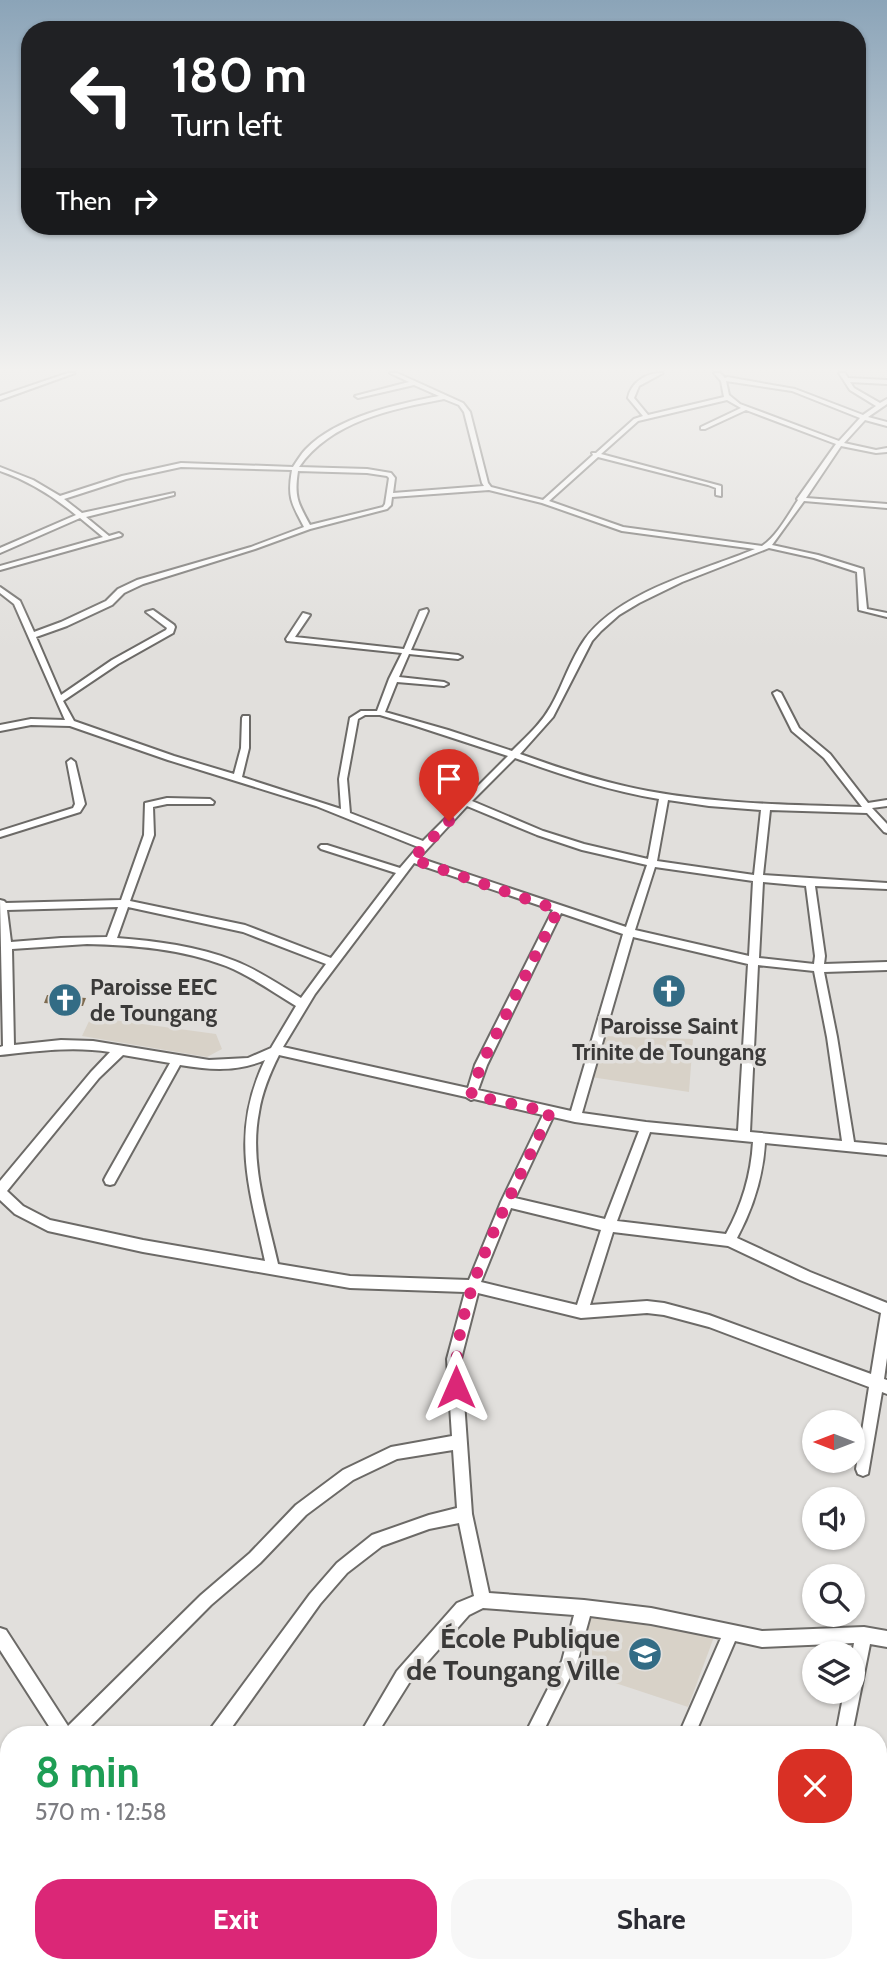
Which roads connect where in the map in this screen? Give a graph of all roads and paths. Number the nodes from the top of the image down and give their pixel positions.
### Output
1 (296, 465) edge
2 (480, 465) edge
3 (583, 465) edge
4 (637, 465) edge
5 (824, 465) edge
6 (294, 468) junction
7 (2, 471) edge
8 (489, 488) junction
9 (172, 494) dead end
10 (390, 495) junction
11 (719, 495) dead end
12 (60, 498) junction
13 (800, 499) junction
14 (544, 502) junction
15 (887, 506) edge
16 (80, 516) junction
17 (308, 528) junction
18 (119, 535) dead end
19 (107, 537) junction
20 (765, 547) junction
21 (0, 551) edge
22 (0, 568) edge
23 (2, 592) edge
24 (424, 611) dead end
25 (150, 612) dead end
26 (306, 615) dead end
27 (887, 615) edge
28 (31, 636) junction
29 (406, 650) junction
30 (458, 657) dead end
31 (393, 678) junction
32 (444, 684) dead end
33 (777, 693) dead end
34 (59, 700) junction
35 (381, 712) junction
36 (246, 718) dead end
37 (71, 723) junction
38 (0, 728) edge
39 (513, 754) junction
40 (71, 762) dead end
41 (237, 778) junction
42 (664, 798) junction
43 (210, 803) dead end
44 (466, 803) junction
45 (887, 803) edge
46 (766, 808) junction
47 (868, 808) junction
48 (346, 814) junction
49 (887, 830) edge
50 (0, 834) edge
51 (425, 846) junction
52 (324, 847) dead end
53 (412, 859) junction
54 (652, 863) junction
55 (403, 872) junction
56 (758, 878) junction
57 (810, 883) junction
58 (887, 886) edge
59 (124, 903) junction
60 (1, 904) edge
61 (558, 910) junction
62 (629, 932) junction
63 (111, 940) junction
64 (8, 946) junction
65 (753, 961) junction
66 (333, 963) junction
67 (887, 966) edge
68 (818, 968) junction
69 (303, 1005) junction
70 (121, 1049) junction
71 (5, 1050) edge
72 (278, 1050) junction
73 (177, 1059) junction
74 (471, 1095) junction
75 (550, 1112) junction
76 (575, 1116) junction
77 (646, 1127) junction
78 (744, 1136) junction
79 (759, 1138) junction
80 (849, 1146) junction
81 (887, 1150) edge
82 (110, 1180) dead end
83 (0, 1191) edge
84 (507, 1202) junction
85 (609, 1226) junction
86 (729, 1240) junction
87 (273, 1268) junction
88 (473, 1286) junction
89 (887, 1309) edge
90 (581, 1312) junction
91 (887, 1314) edge
92 (882, 1385) edge
93 (459, 1442) junction
94 (865, 1460) edge
95 (465, 1514) junction
96 (483, 1600) junction
97 (584, 1608) junction
98 (731, 1633) junction
99 (864, 1634) junction
100 (0, 1636) edge
101 (887, 1639) edge
102 (59, 1726) edge
103 (80, 1726) edge
104 (223, 1726) edge
105 (373, 1726) edge
106 (537, 1726) edge
107 (690, 1726) edge
108 (846, 1726) edge

1 - 6 street
2 - 8 street
3 - 14 street
4 - 11 street
5 - 13 street
6 - 10 street
6 - 12 street
6 - 17 street
7 - 12 street
8 - 10 street
8 - 14 street
9 - 16 street
10 - 17 street
12 - 16 street
13 - 15 street
13 - 20 street
14 - 20 street
16 - 19 street
16 - 21 street
17 - 28 street
18 - 19 street
19 - 22 street
20 - 27 street
20 - 39 street
23 - 28 street
24 - 29 street
25 - 34 street
26 - 29 street
28 - 34 street
29 - 30 street
29 - 31 street
31 - 32 street
31 - 35 street
33 - 47 street
34 - 37 street
35 - 39 street
35 - 48 street
36 - 41 street
37 - 38 street
37 - 41 street
39 - 42 street
39 - 44 street
40 - 50 street
41 - 48 street
42 - 46 street
42 - 54 street
43 - 59 street
44 - 51 street
44 - 54 street
45 - 47 street
46 - 47 street
46 - 56 street
47 - 49 street
48 - 51 street
51 - 53 street
52 - 55 street
53 - 55 street
53 - 61 street
54 - 56 street
54 - 62 street
55 - 66 street
56 - 57 street
56 - 65 street
57 - 58 street
57 - 68 street
59 - 60 street
59 - 63 street
59 - 66 street
60 - 64 street
61 - 62 street
61 - 74 street
62 - 65 street
62 - 76 street
63 - 64 street
63 - 69 street
64 - 71 street
65 - 68 street
65 - 78 street
66 - 69 street
67 - 68 street
68 - 80 street
69 - 72 street
70 - 71 street
70 - 73 street
70 - 83 street
72 - 73 street
72 - 74 street
72 - 87 street
73 - 82 street
74 - 75 street
75 - 76 street
75 - 84 street
76 - 77 street
77 - 78 street
77 - 85 street
78 - 79 street
79 - 80 street
79 - 86 street
80 - 81 street
83 - 87 street
84 - 85 street
84 - 88 street
85 - 86 street
85 - 90 street
86 - 89 street
87 - 88 street
88 - 90 street
88 - 93 street
90 - 92 street
91 - 92 street
92 - 94 street
93 - 95 street
93 - 103 street
95 - 96 street
95 - 104 street
96 - 97 street
96 - 105 street
97 - 98 street
97 - 106 street
98 - 99 street
98 - 107 street
99 - 101 street
99 - 108 street
100 - 102 street

